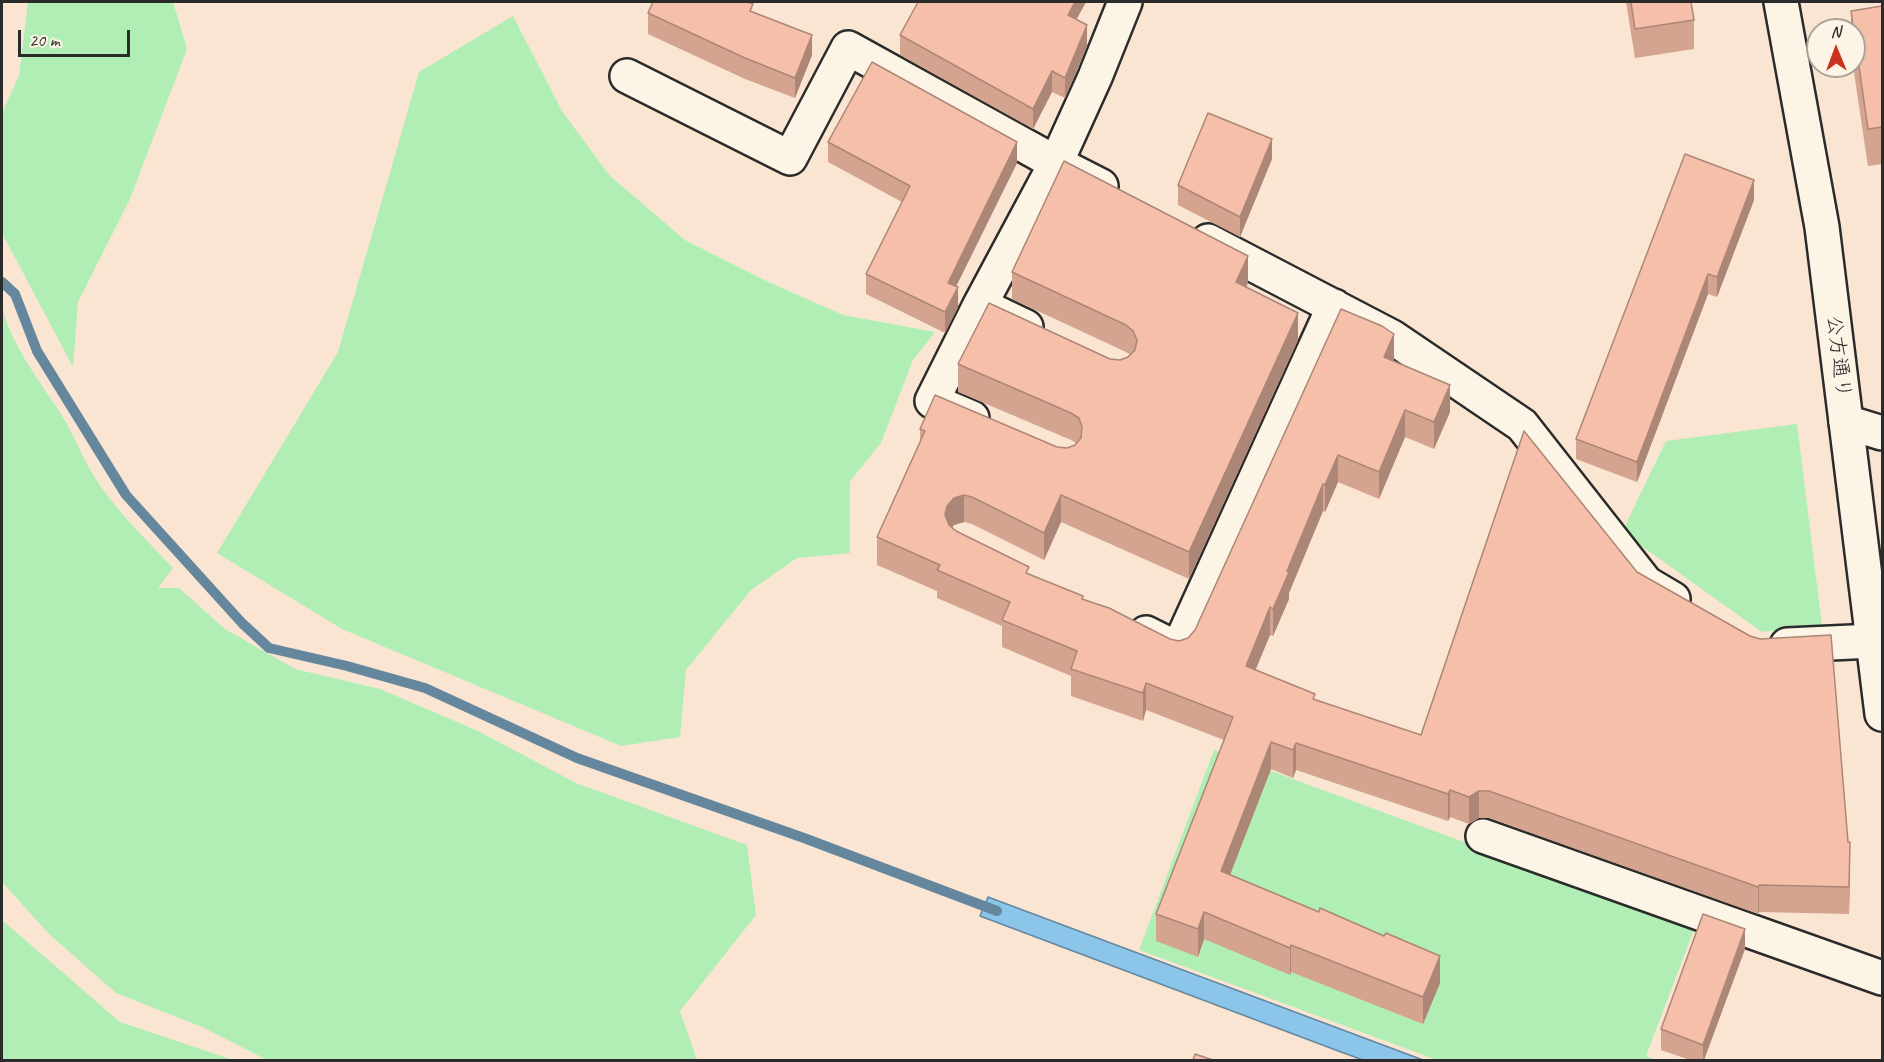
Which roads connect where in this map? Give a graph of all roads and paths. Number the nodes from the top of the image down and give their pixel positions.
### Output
1 (1125, 2) edge
2 (1781, 2) edge
3 (627, 76) dead end
4 (1056, 163) junction
5 (1128, 200) edge
6 (1180, 226) edge
7 (980, 305) junction
8 (1334, 306) junction
9 (1054, 340) edge
10 (1846, 422) junction
11 (1003, 431) edge
12 (1882, 433) edge
13 (1697, 612) edge
14 (1124, 622) edge
15 (1874, 641) junction
16 (1759, 646) edge
17 (1882, 714) edge
18 (1484, 836) dead end
19 (1882, 978) edge

1 - 4 street
2 - 10 street, 公方通り
3 - 4 street
4 - 5 street
4 - 7 street
6 - 8 street
7 - 9 street
7 - 11 street
8 - 13 street
8 - 14 street
10 - 12 street
10 - 15 street, 公方通り
15 - 16 street
15 - 17 street, 公方通り
18 - 19 street

